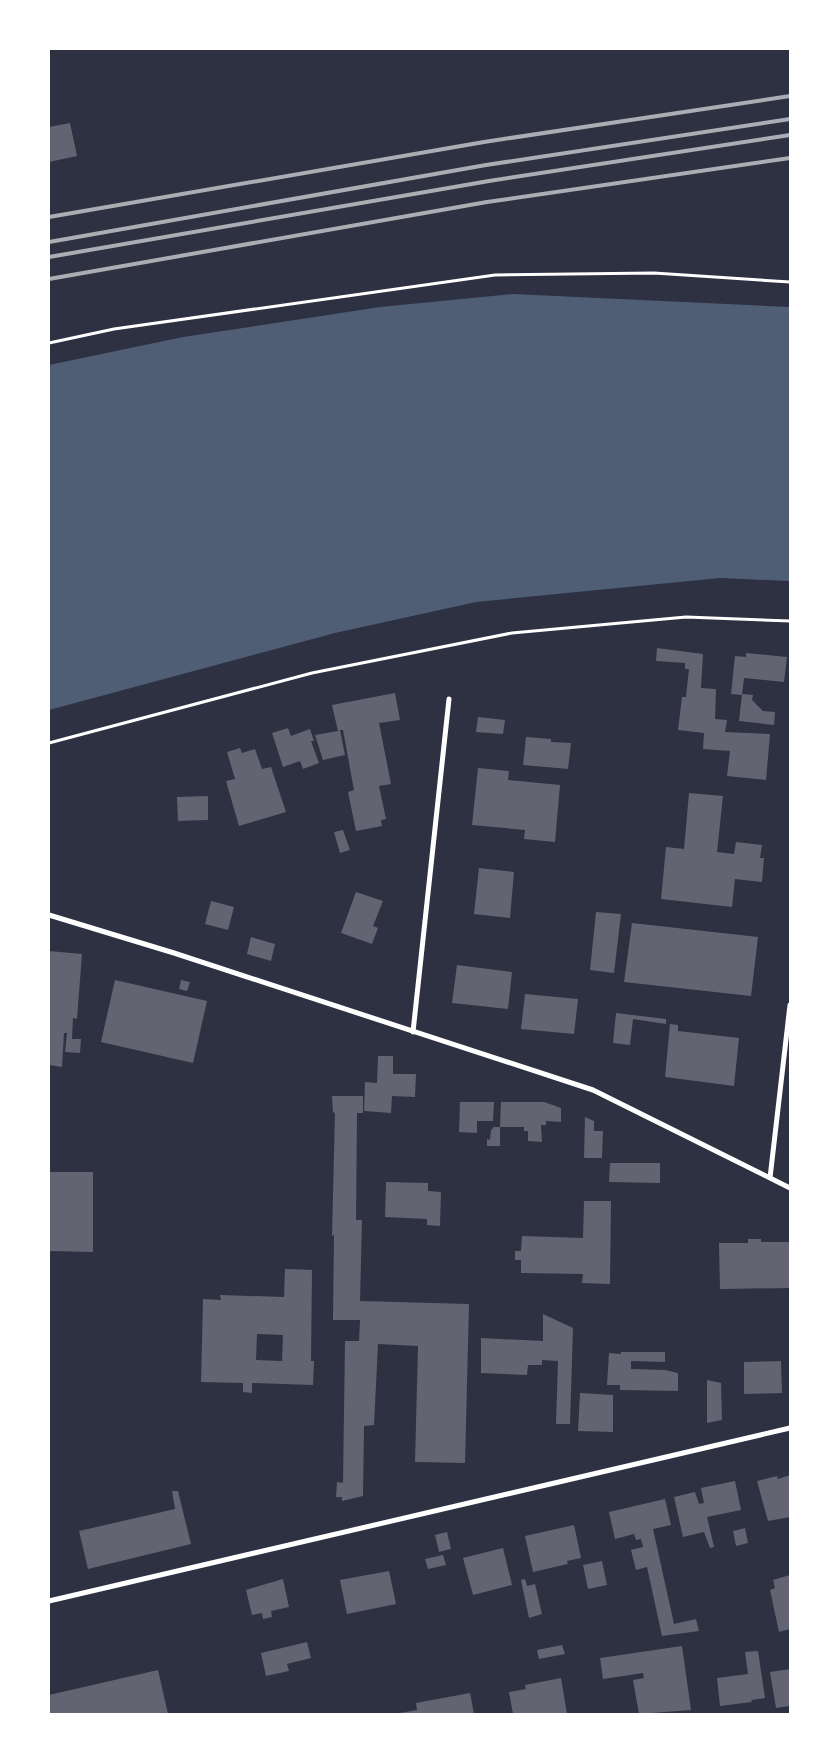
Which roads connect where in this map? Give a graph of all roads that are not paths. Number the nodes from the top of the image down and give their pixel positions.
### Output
1 (449, 699) dead end
2 (49, 914) edge
3 (790, 1005) edge
4 (413, 1032) junction
5 (770, 1178) junction
6 (790, 1188) edge
7 (790, 1428) edge
8 (49, 1601) edge

1 - 4 street
2 - 4 street
3 - 5 street
4 - 5 street
5 - 6 street
7 - 8 street

